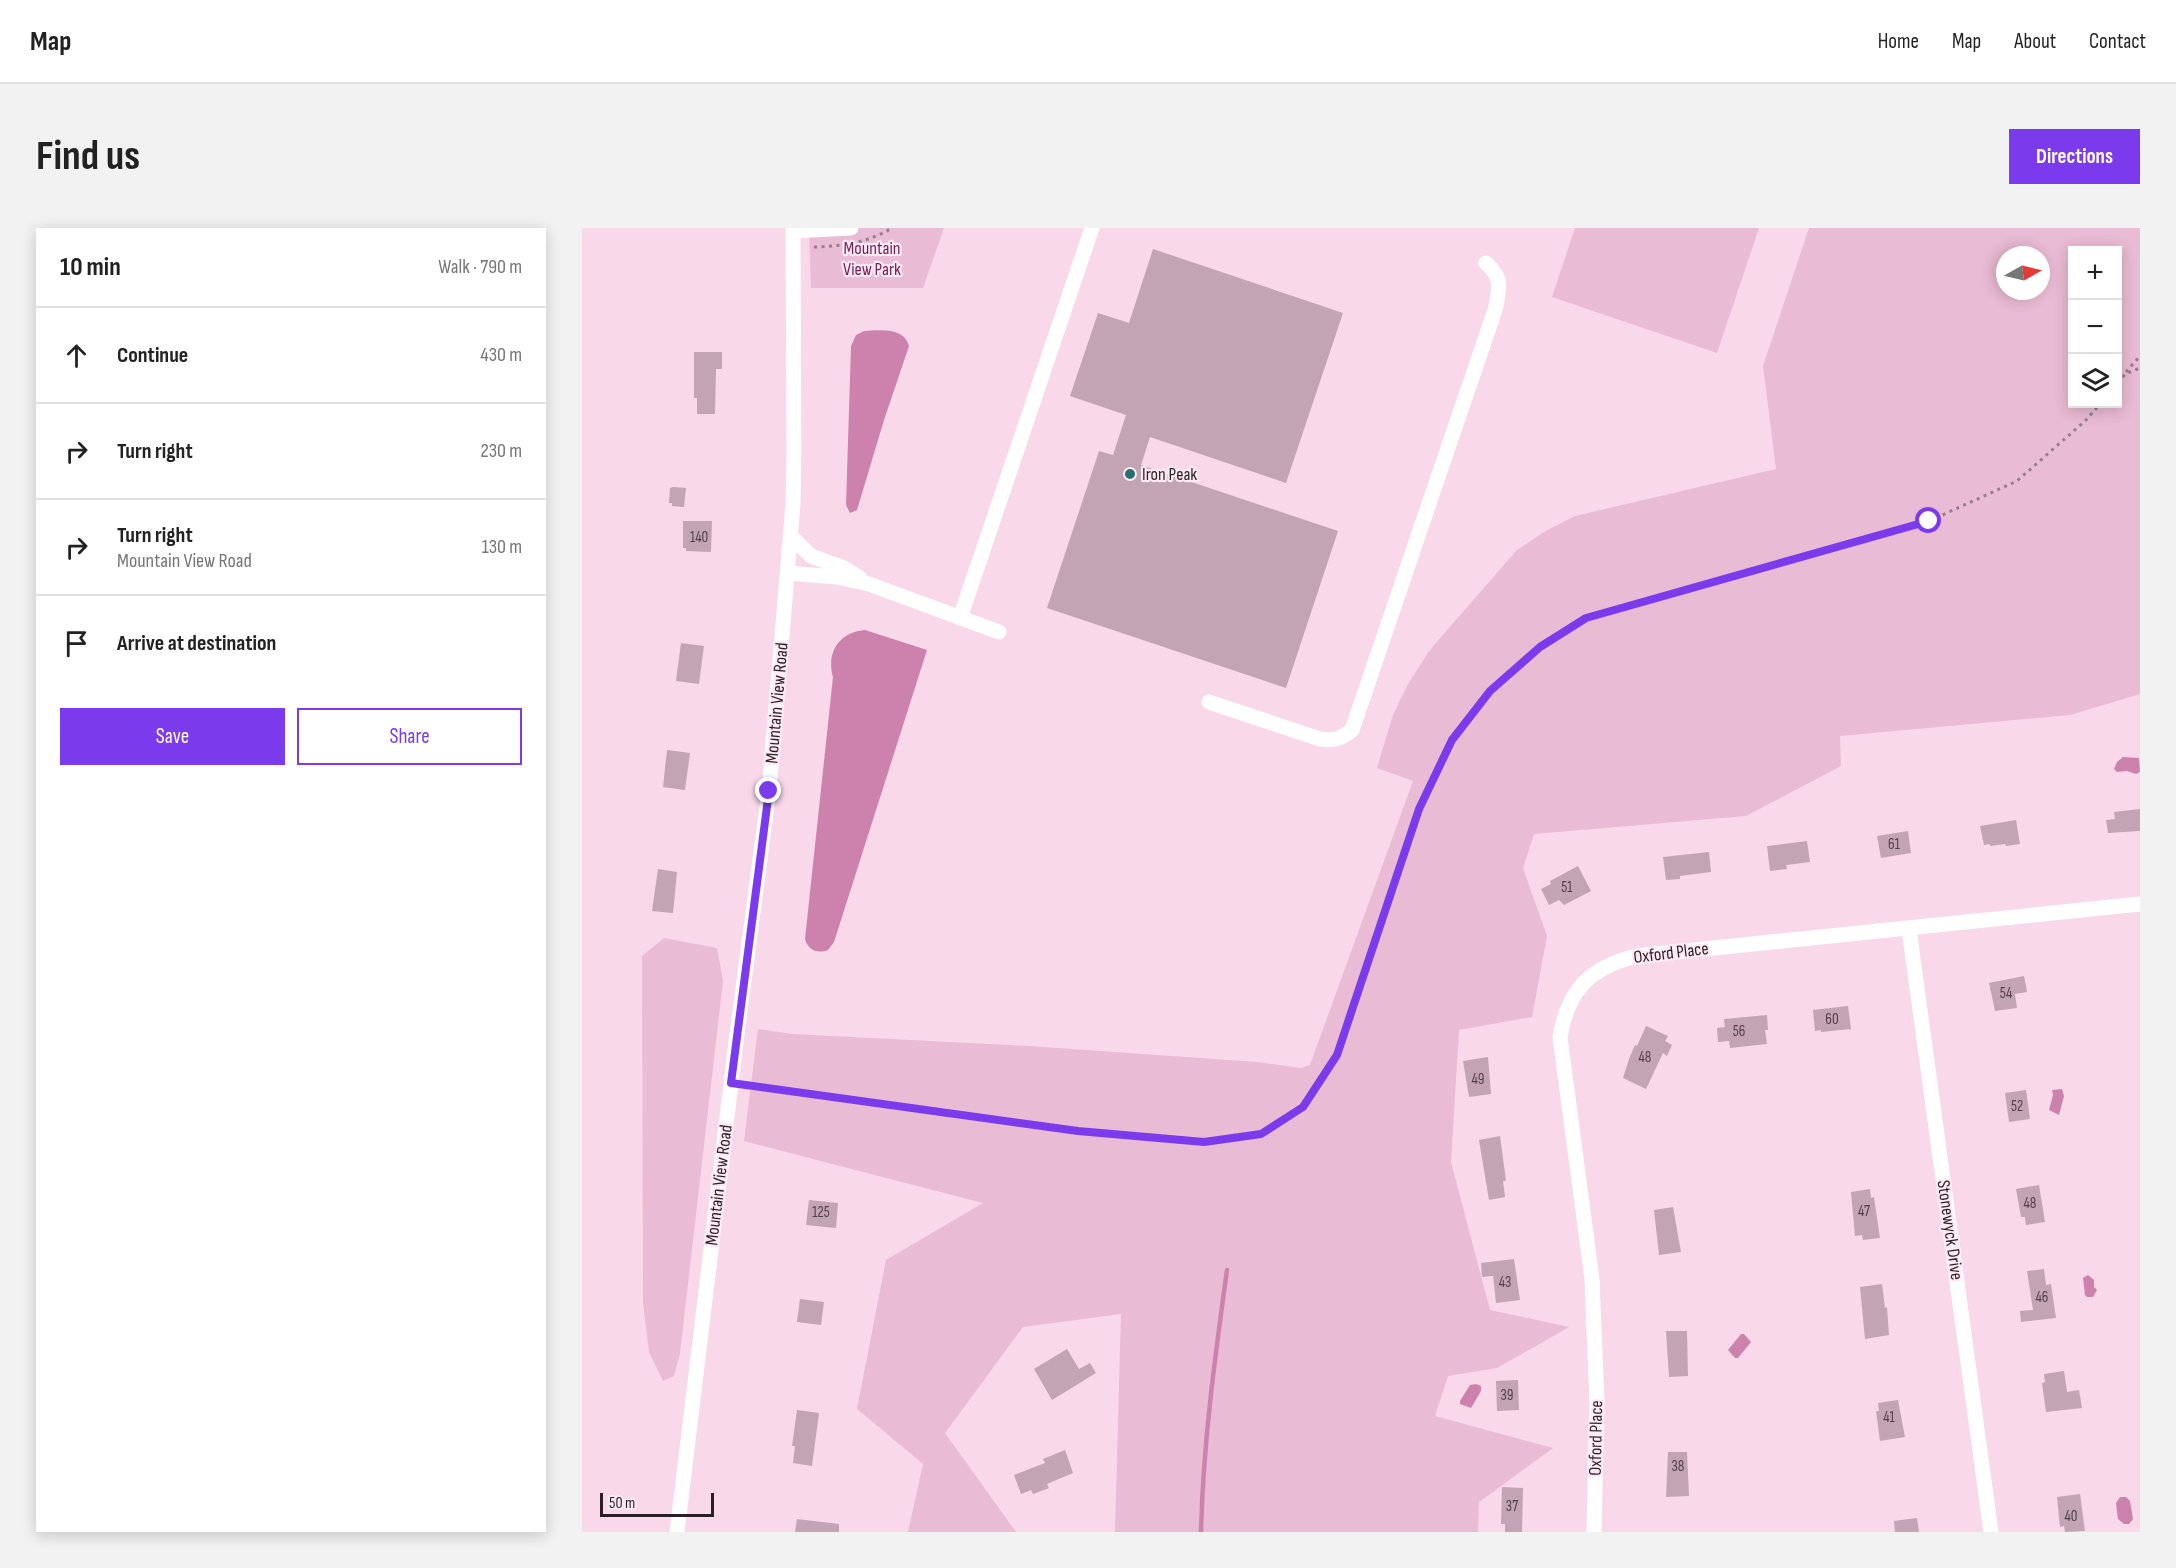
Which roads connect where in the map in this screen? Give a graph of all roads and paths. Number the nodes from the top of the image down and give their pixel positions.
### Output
1 (851, 228) edge
2 (1092, 228) edge
3 (793, 229) edge
4 (1486, 263) dead end
5 (2140, 357) edge
6 (2140, 368) edge
7 (2125, 374) junction
8 (2122, 378) edge
9 (2096, 408) edge
10 (790, 535) junction
11 (788, 573) junction
12 (869, 584) junction
13 (960, 618) junction
14 (999, 632) dead end
15 (1209, 702) dead end
16 (2140, 904) edge
17 (1909, 929) junction
18 (731, 1083) junction
19 (677, 1532) edge
20 (1594, 1532) edge
21 (1991, 1532) edge

1 - 3 street
2 - 13 street
3 - 10 street, Mountain View Road
4 - 15 street
5 - 7 path
6 - 7 path
7 - 8 path
9 - 18 path
10 - 11 street, Mountain View Road
10 - 12 street
11 - 12 street
11 - 18 street, Mountain View Road
12 - 13 street
13 - 14 street
16 - 17 street, Oxford Place
17 - 20 street, Oxford Place
17 - 21 street, Stonewyck Drive
18 - 19 street, Mountain View Road

